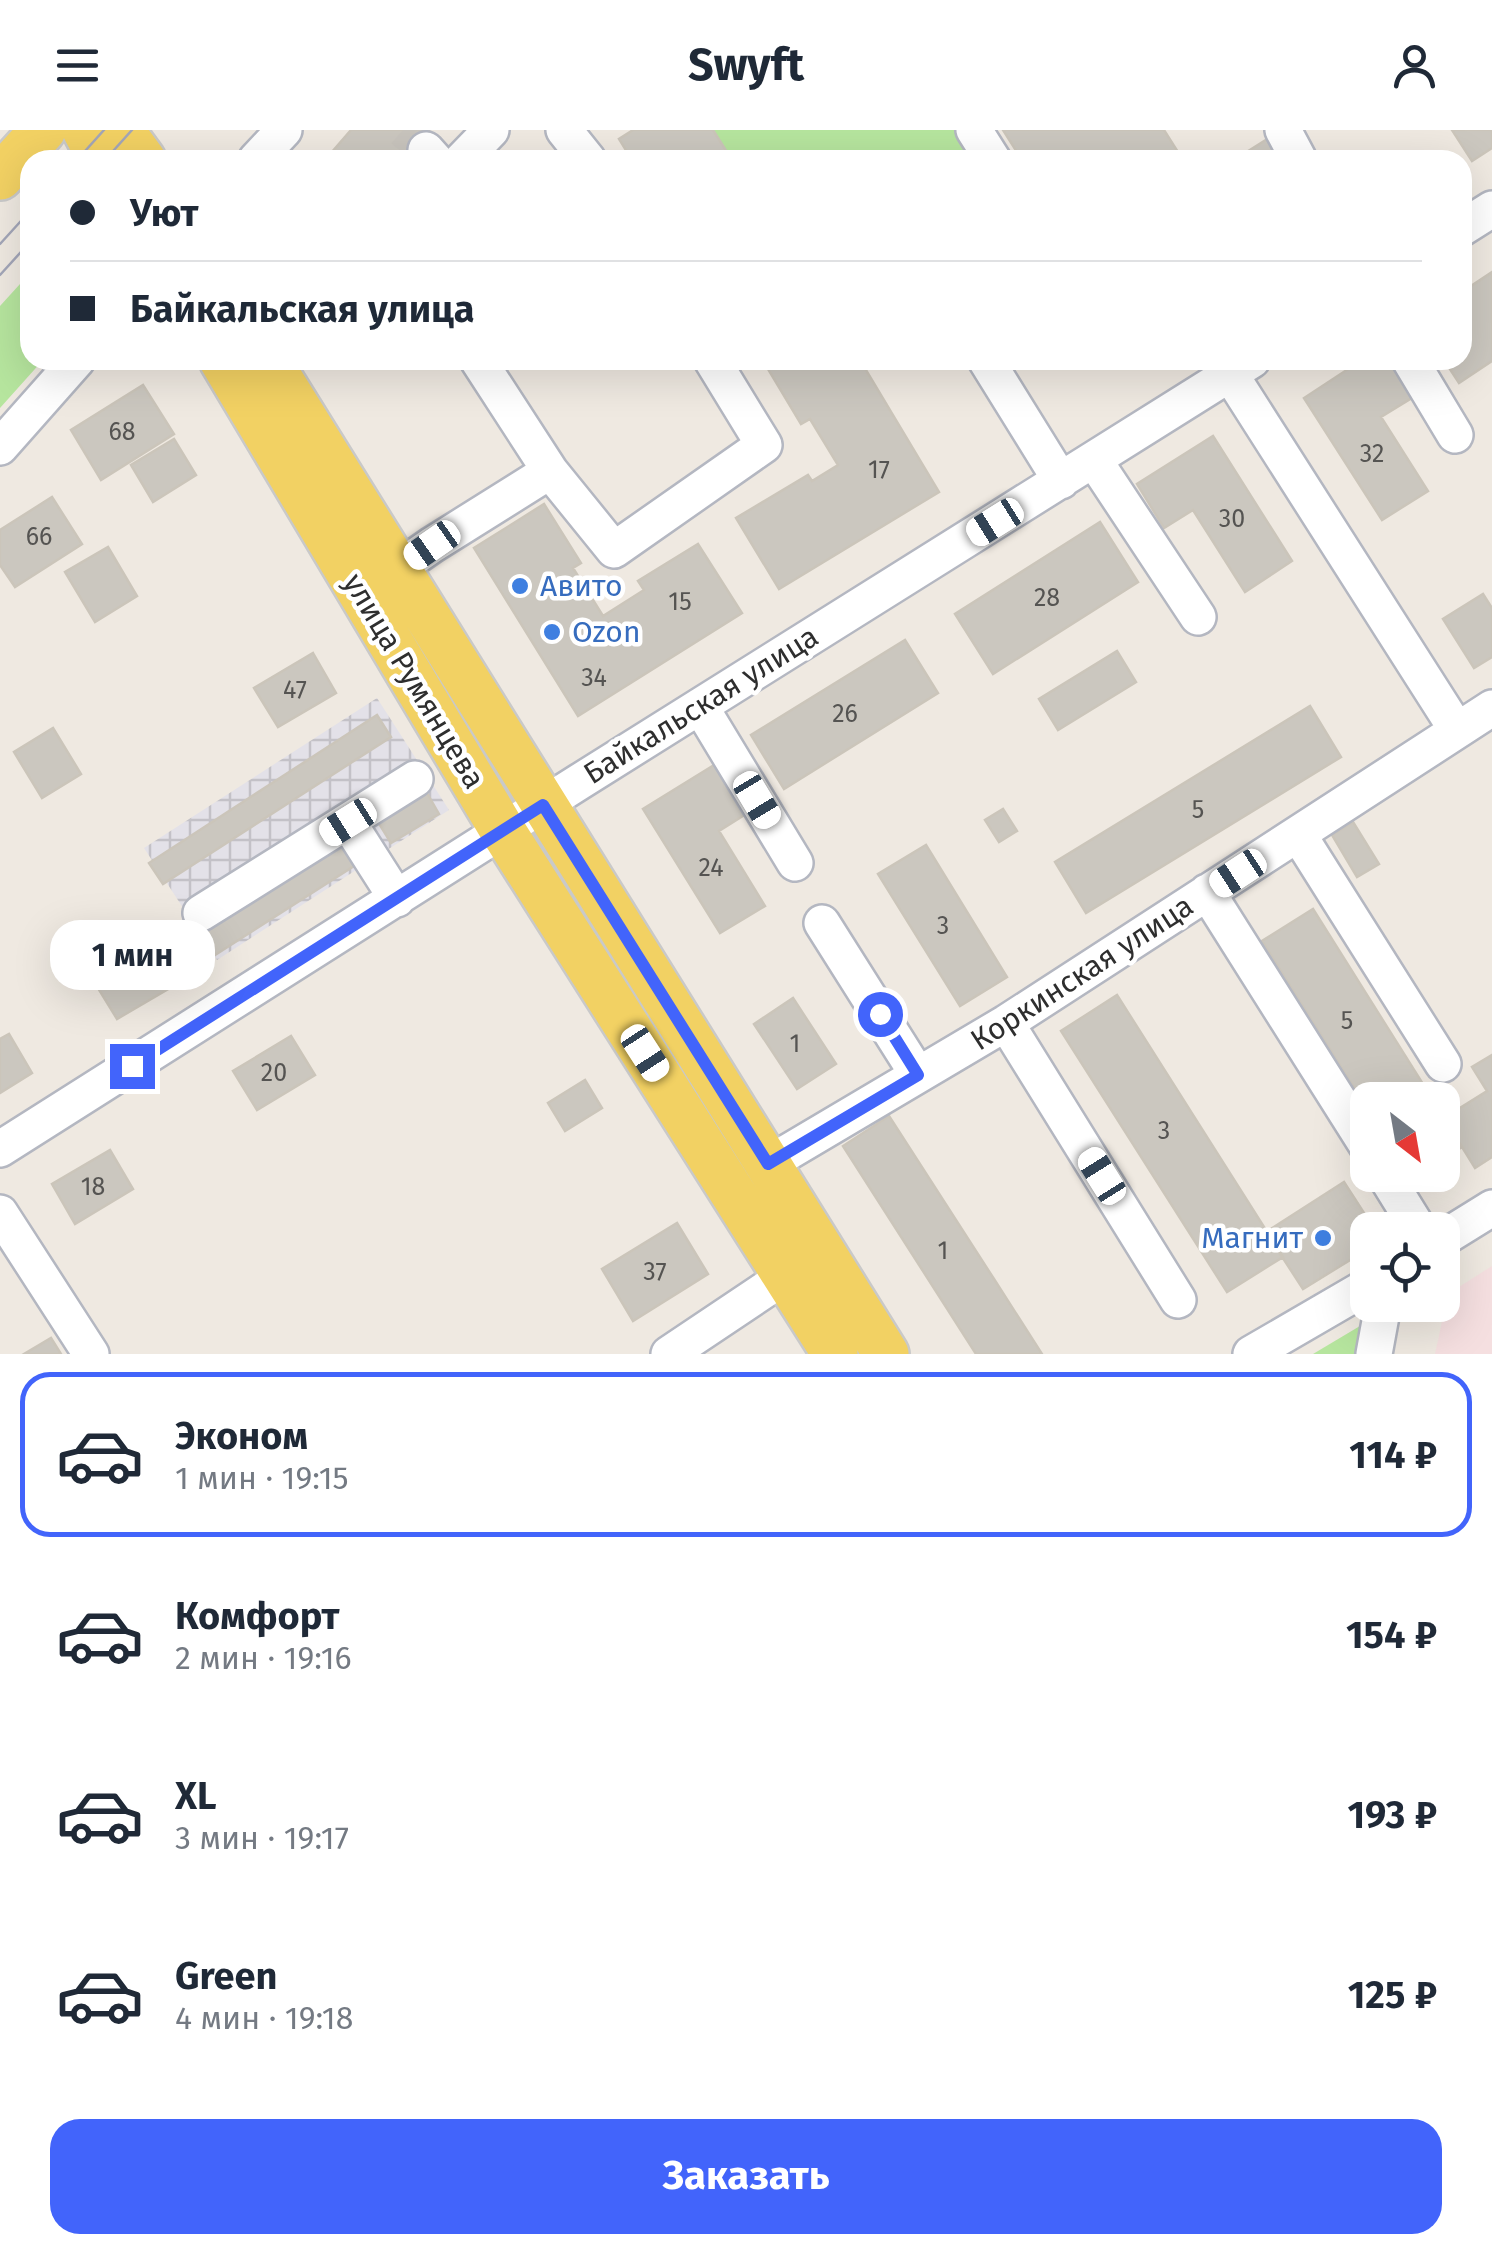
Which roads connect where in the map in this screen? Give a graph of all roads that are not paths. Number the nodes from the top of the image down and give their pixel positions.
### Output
1 (43, 130) edge
2 (284, 130) edge
3 (491, 130) edge
4 (564, 130) edge
5 (25, 150) edge
6 (265, 150) edge
7 (472, 150) edge
8 (580, 150) edge
9 (20, 155) edge
10 (0, 177) edge
11 (67, 370) edge
12 (228, 370) edge
13 (274, 370) edge
14 (484, 370) edge
15 (718, 370) edge
16 (992, 370) edge
17 (1236, 370) edge
18 (1243, 370) edge
19 (1416, 370) edge
20 (1455, 435) dead end
21 (0, 447) edge
22 (1094, 460) junction
23 (550, 471) junction
24 (1061, 481) junction
25 (396, 570) junction
26 (1198, 616) dead end
27 (700, 706) junction
28 (1492, 708) edge
29 (1457, 730) junction
30 (414, 780) dead end
31 (543, 805) junction
32 (348, 822) junction
33 (503, 831) junction
34 (1298, 834) junction
35 (795, 862) dead end
36 (1207, 892) junction
37 (397, 899) junction
38 (201, 913) dead end
39 (822, 923) dead end
40 (1006, 1023) junction
41 (1443, 1064) dead end
42 (918, 1075) junction
43 (1350, 1118) edge
44 (0, 1149) edge
45 (768, 1164) junction
46 (1492, 1208) edge
47 (0, 1213) edge
48 (1460, 1228) edge
49 (787, 1276) junction
50 (1350, 1296) edge
51 (1178, 1300) dead end
52 (1380, 1322) edge
53 (91, 1354) edge
54 (669, 1354) edge
55 (835, 1354) edge
56 (886, 1354) edge
57 (1251, 1354) edge
58 (1374, 1354) edge

1 - 5 main road
2 - 6 street
3 - 7 street
4 - 8 street
9 - 10 main road
11 - 21 street
12 - 33 main road, улица Румянцева
13 - 25 main road, улица Румянцева
14 - 23 street
15 - 23 street
16 - 24 street
17 - 22 street, Байкальская улица
18 - 29 street
19 - 20 street
22 - 24 street, Байкальская улица
22 - 26 street
23 - 25 street
24 - 27 street, Байкальская улица
25 - 31 main road, улица Румянцева
27 - 31 street, Байкальская улица
27 - 35 street
28 - 29 street, Коркинская улица
29 - 34 street, Коркинская улица
30 - 32 street
31 - 33 street, Байкальская улица
31 - 45 main road, улица Румянцева
32 - 37 street
32 - 38 street
33 - 37 street, Байкальская улица
33 - 49 main road, улица Румянцева
34 - 36 street, Коркинская улица
34 - 41 street
36 - 40 street, Коркинская улица
36 - 43 street
37 - 44 street, Байкальская улица
39 - 42 street
40 - 42 street, Коркинская улица
40 - 51 street
42 - 45 street, Коркинская улица
45 - 56 main road, улица Румянцева
46 - 48 street
47 - 53 street
49 - 54 street
49 - 55 main road, улица Румянцева
50 - 57 street
52 - 58 street

